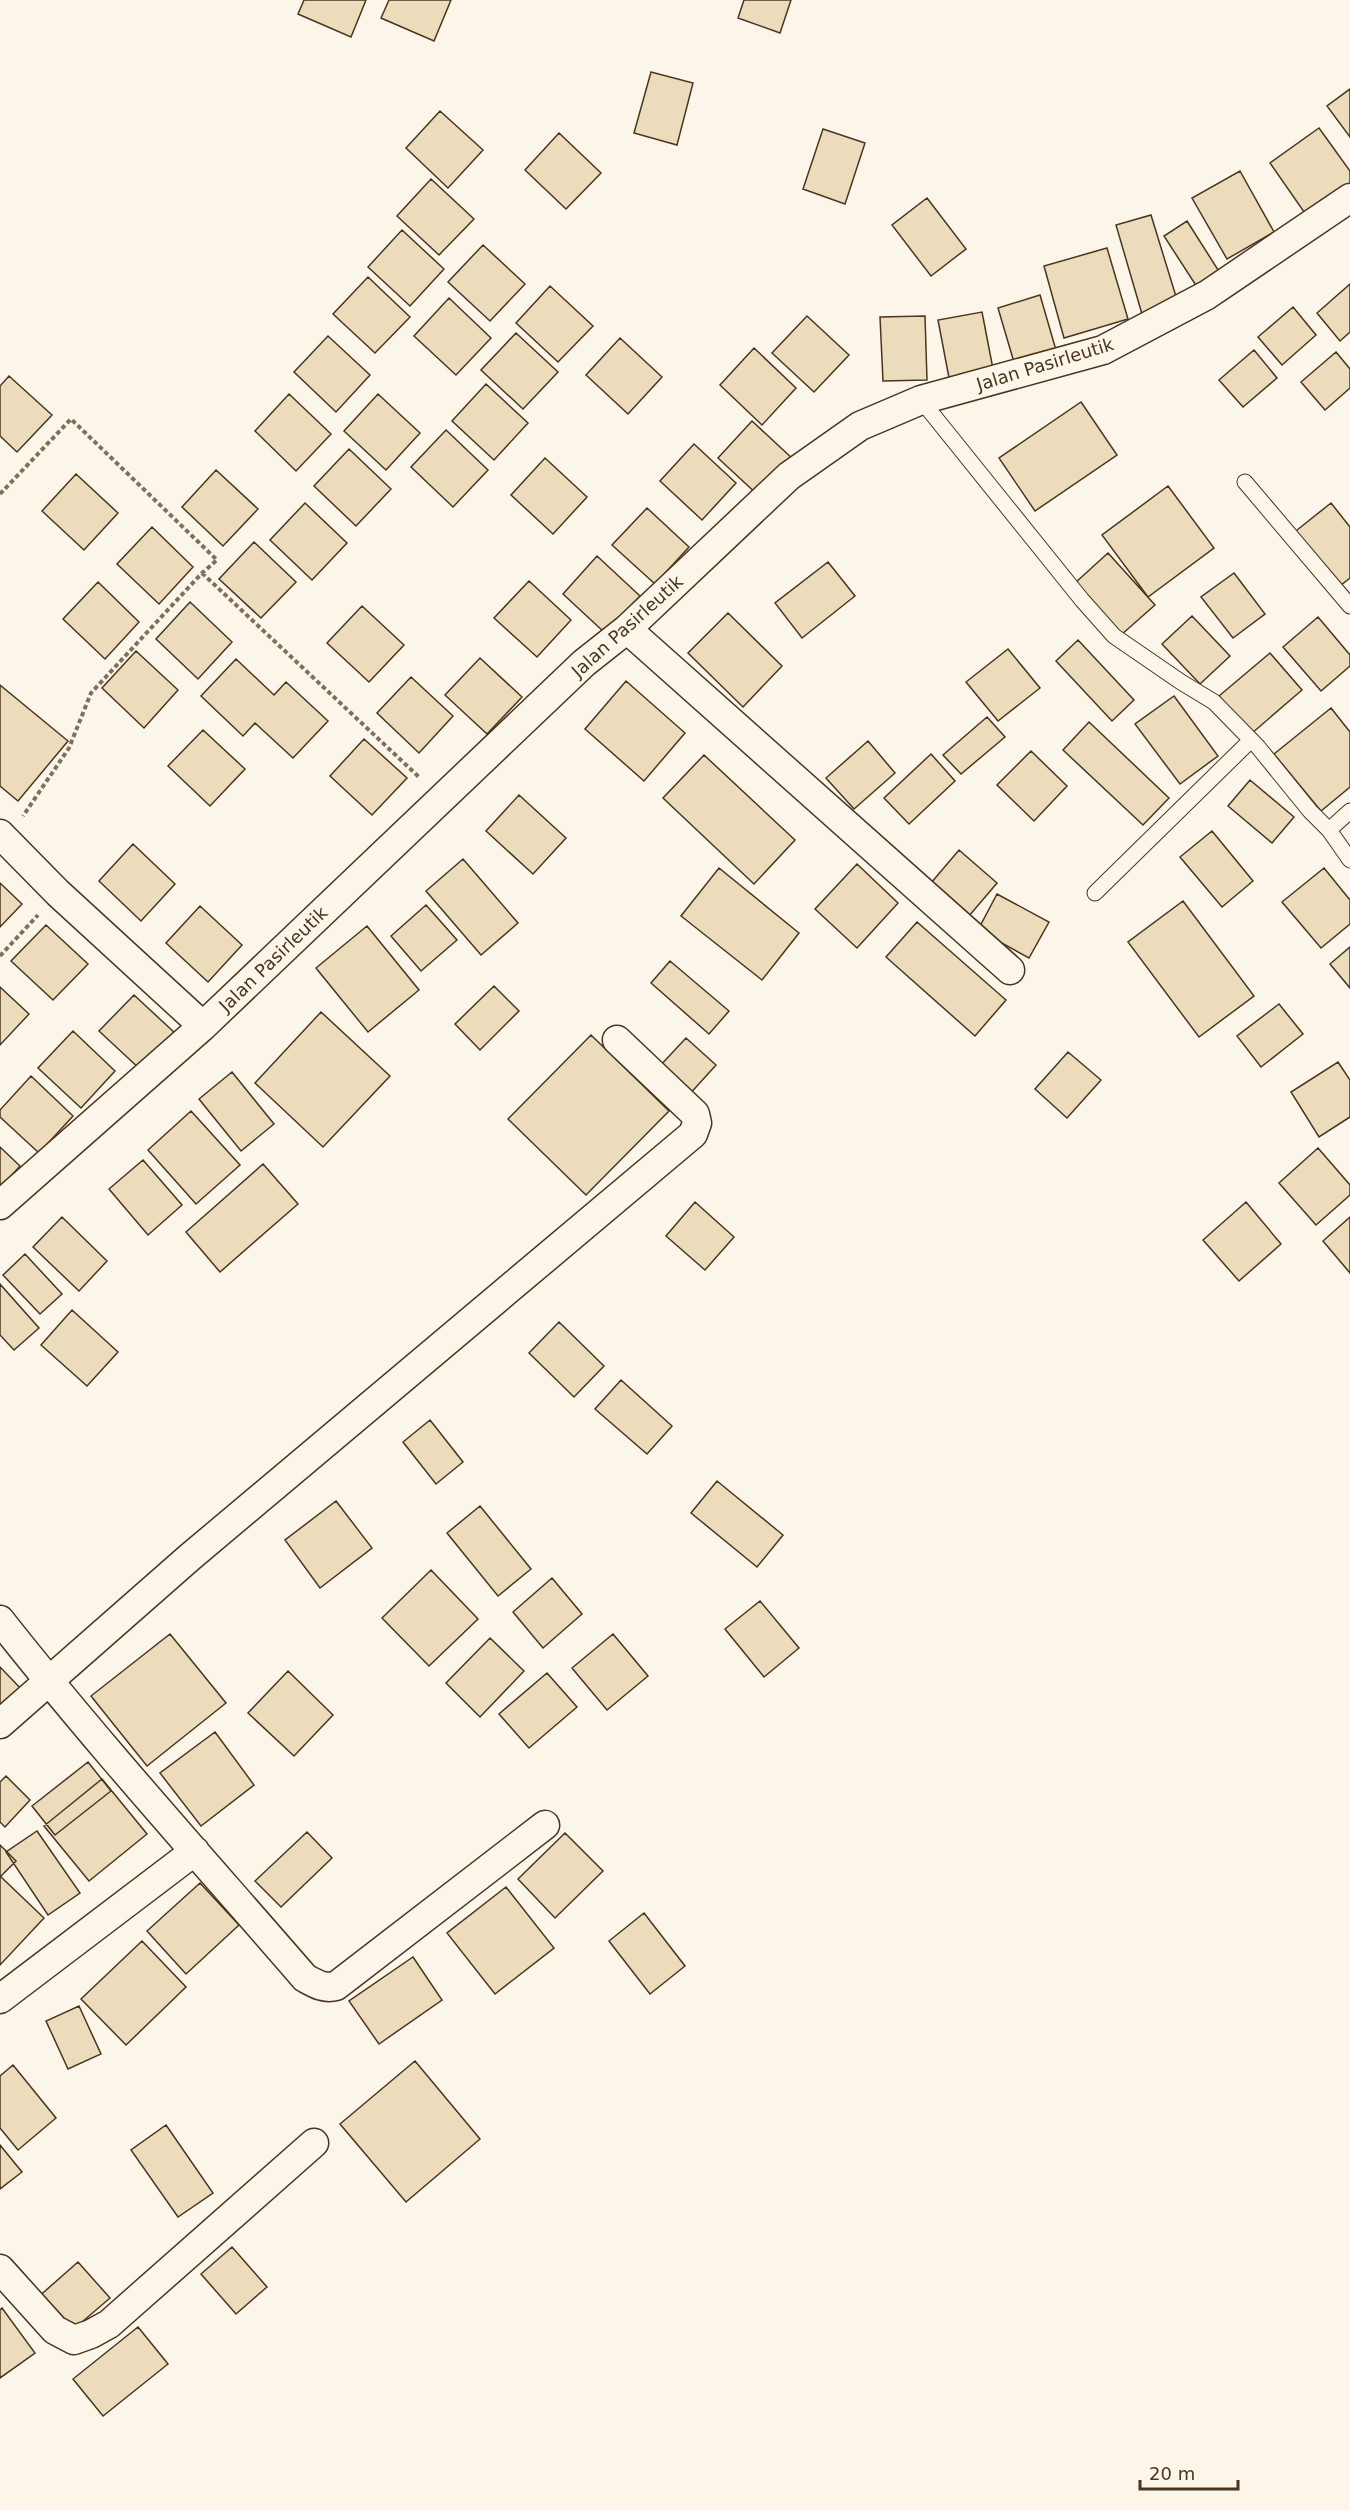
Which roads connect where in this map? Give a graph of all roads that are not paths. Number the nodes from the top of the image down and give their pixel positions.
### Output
1 (1350, 198) edge
2 (921, 400) junction
3 (1245, 482) dead end
4 (1350, 606) edge
5 (627, 629) junction
6 (1251, 740) junction
7 (1350, 811) edge
8 (1329, 830) junction
9 (4, 837) edge
10 (1350, 860) edge
11 (1095, 893) dead end
12 (1010, 970) dead end
13 (203, 1026) junction
14 (617, 1040) dead end
15 (0, 1205) edge
16 (0, 1620) edge
17 (48, 1681) junction
18 (0, 1724) edge
19 (545, 1825) dead end
20 (195, 1851) junction
21 (0, 1999) edge
22 (314, 2143) dead end
23 (0, 2269) edge

1 - 2 street, Jalan Pasirleutik
2 - 5 street, Jalan Pasirleutik
2 - 6 lane
3 - 4 lane
5 - 12 street
5 - 13 street, Jalan Pasirleutik
6 - 8 lane
6 - 11 lane
7 - 8 lane
8 - 10 lane
9 - 13 street
13 - 15 street, Jalan Pasirleutik
14 - 17 street
16 - 17 street
17 - 18 street
17 - 20 street
19 - 20 street
20 - 21 street
22 - 23 street

